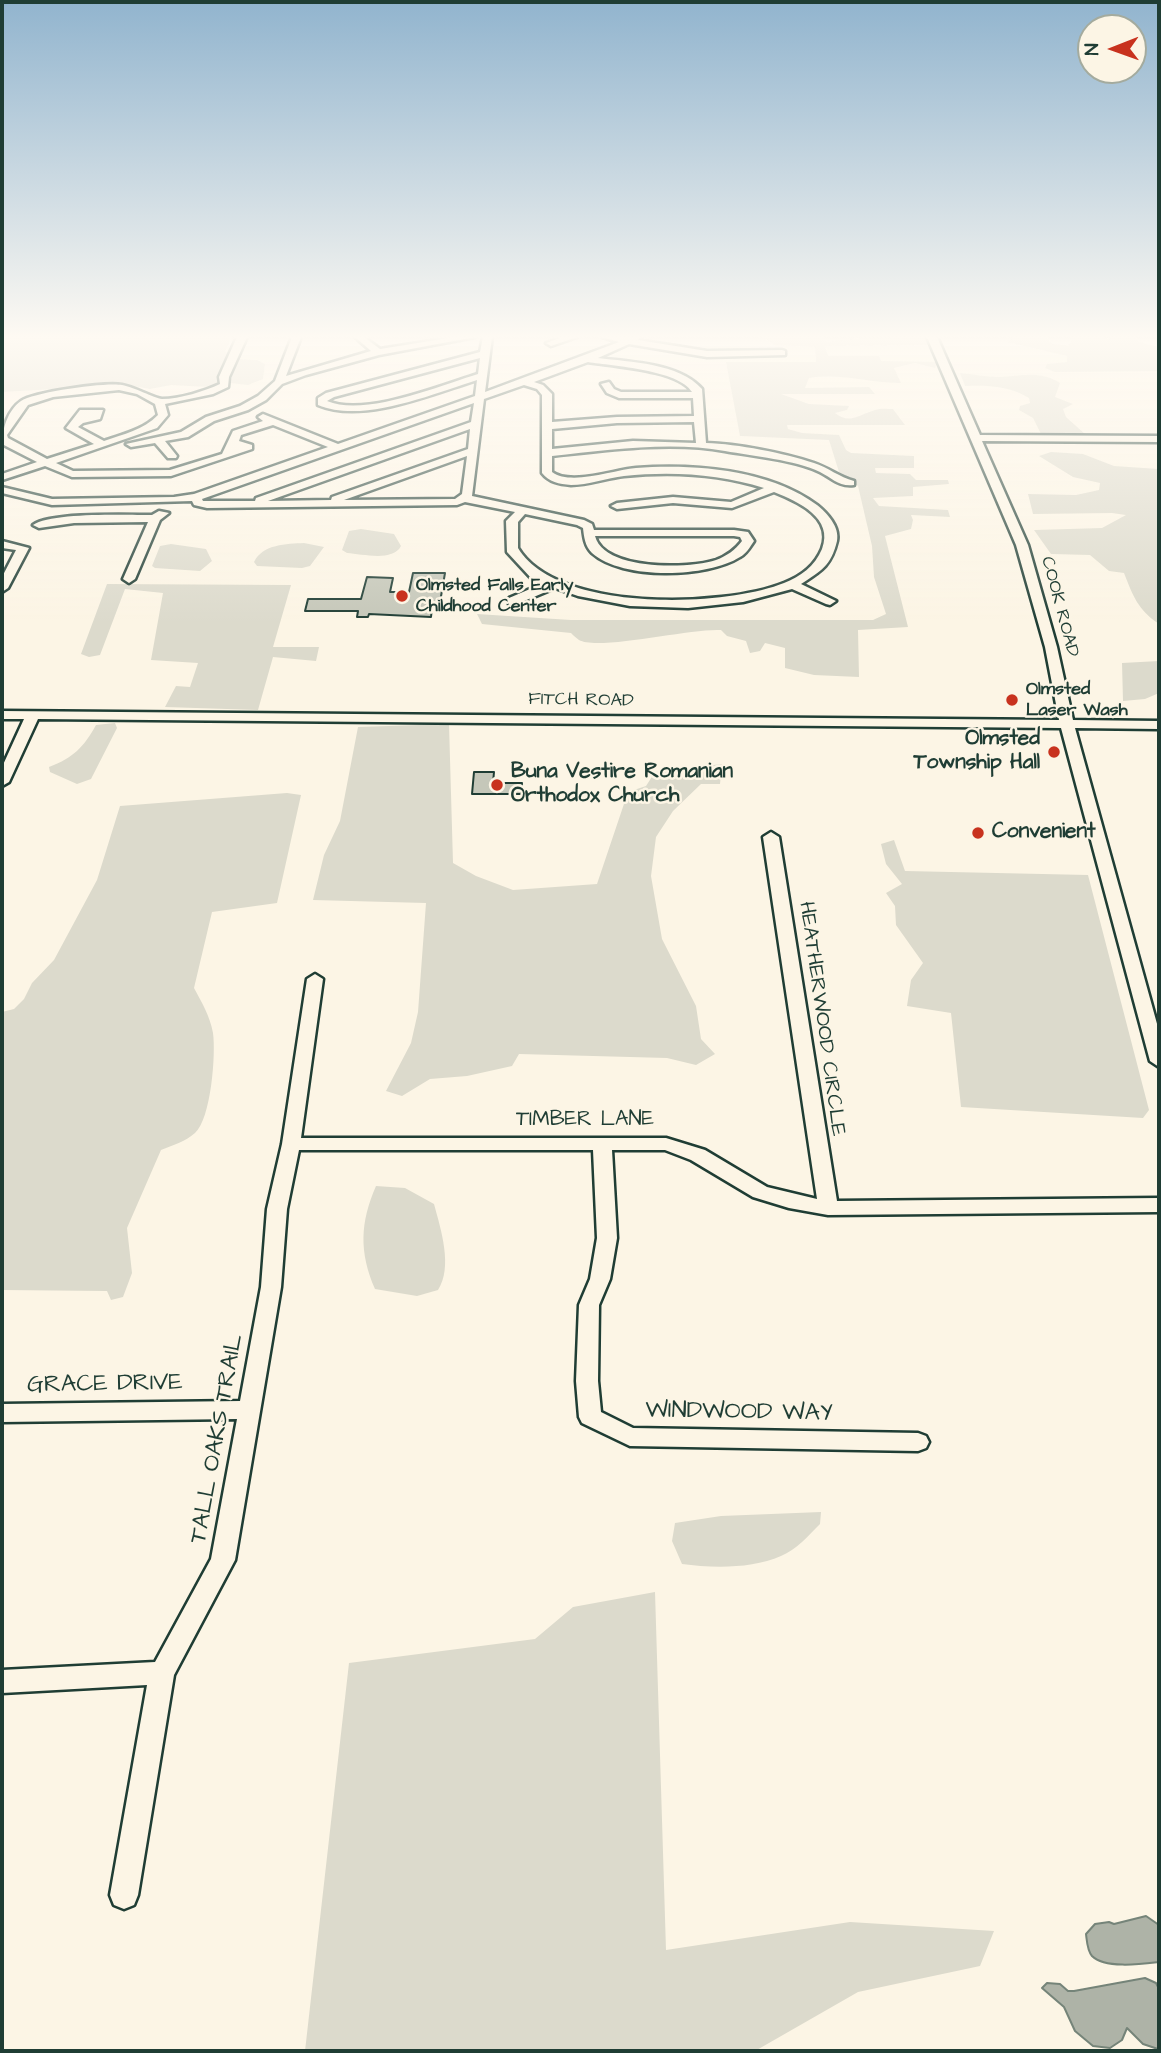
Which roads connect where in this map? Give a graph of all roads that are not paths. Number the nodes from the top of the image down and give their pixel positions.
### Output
1 (4, 433) edge
2 (80, 433) edge
3 (134, 433) edge
4 (188, 433) edge
5 (238, 433) edge
6 (302, 433) edge
7 (378, 433) edge
8 (450, 433) edge
9 (477, 433) edge
10 (547, 433) edge
11 (700, 433) edge
12 (973, 433) edge
13 (975, 438) junction
14 (157, 439) junction
15 (1159, 439) edge
16 (232, 442) junction
17 (102, 444) junction
18 (701, 445) junction
19 (337, 447) junction
20 (474, 450) junction
21 (547, 453) junction
22 (172, 456) dead end
23 (226, 457) junction
24 (44, 462) junction
25 (56, 468) junction
26 (2, 477) edge
27 (850, 483) dead end
28 (774, 488) junction
29 (2, 489) edge
30 (196, 497) junction
31 (464, 498) junction
32 (174, 500) junction
33 (322, 503) junction
34 (247, 504) junction
35 (617, 506) dead end
36 (523, 510) junction
37 (155, 518) junction
38 (39, 526) dead end
39 (589, 533) junction
40 (2, 545) edge
41 (129, 579) dead end
42 (553, 584) junction
43 (791, 584) junction
44 (2, 588) edge
45 (513, 601) dead end
46 (830, 601) dead end
47 (2, 715) edge
48 (33, 715) junction
49 (1066, 724) junction
50 (1159, 725) edge
51 (2, 782) edge
52 (771, 837) dead end
53 (315, 979) dead end
54 (1159, 1061) edge
55 (602, 1143) junction
56 (291, 1144) junction
57 (1159, 1205) edge
58 (828, 1208) junction
59 (250, 1410) junction
60 (2, 1413) edge
61 (918, 1442) dead end
62 (162, 1673) junction
63 (2, 1681) edge
64 (124, 1895) dead end

1 - 24 street
2 - 17 street
3 - 17 street
4 - 14 street
5 - 16 street
6 - 19 street
7 - 19 street
8 - 34 street
9 - 20 street
10 - 21 street
11 - 18 street
12 - 13 street, COOK ROAD
13 - 15 street
13 - 49 street, COOK ROAD
14 - 22 street
14 - 25 street
16 - 23 street
16 - 23 street
17 - 24 street
18 - 21 street
18 - 27 street
19 - 30 street
20 - 31 street
20 - 33 street
21 - 28 street
23 - 25 street
24 - 25 street
24 - 26 street
25 - 29 street
28 - 35 street
28 - 43 street
29 - 32 street
30 - 32 street
30 - 34 street
31 - 33 street
31 - 36 street
32 - 37 street
33 - 34 street
36 - 39 street
36 - 42 street
37 - 38 street
37 - 41 street
39 - 39 street
40 - 44 street
42 - 43 street
42 - 45 street
43 - 46 street
47 - 48 street, FITCH ROAD
48 - 49 street, FITCH ROAD
48 - 51 street
49 - 50 street, FITCH ROAD
49 - 54 street, COOK ROAD
52 - 58 street, HEATHERWOOD CIRCLE
53 - 56 street, TALL OAKS TRAIL
55 - 56 street, TIMBER LANE
55 - 58 street, TIMBER LANE
55 - 61 street, WINDWOOD WAY
56 - 59 street, TALL OAKS TRAIL
57 - 58 street, TIMBER LANE
59 - 60 street, GRACE DRIVE
59 - 62 street, TALL OAKS TRAIL
62 - 63 street
62 - 64 street, TALL OAKS TRAIL

